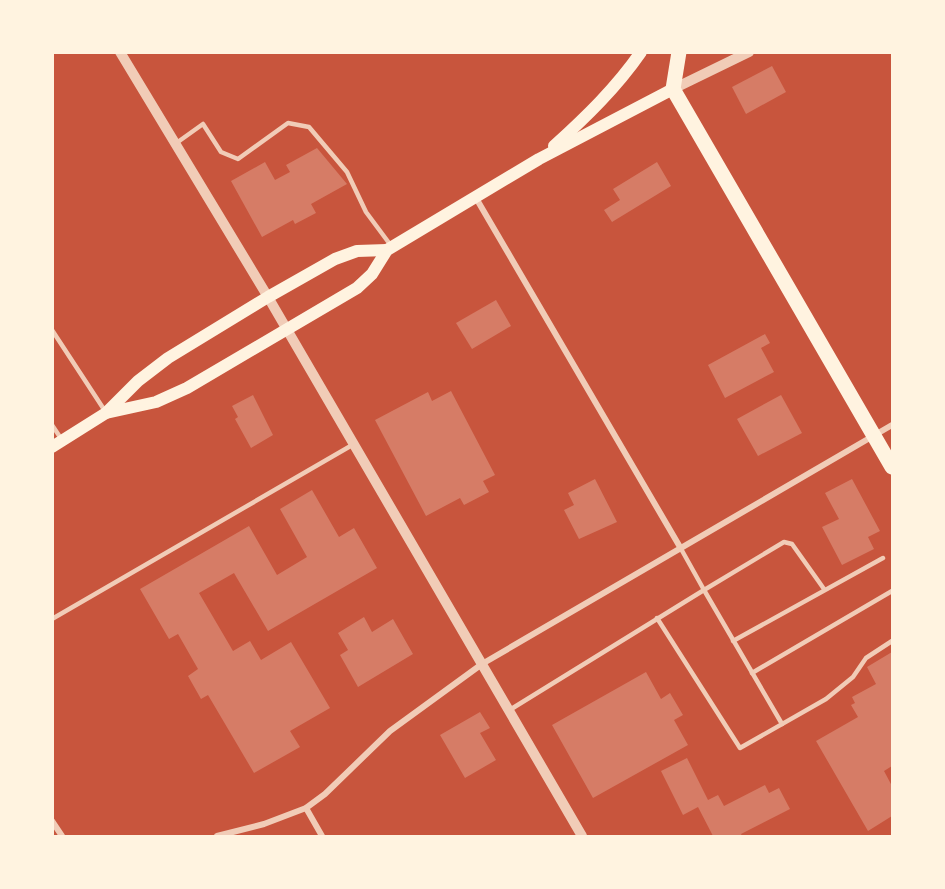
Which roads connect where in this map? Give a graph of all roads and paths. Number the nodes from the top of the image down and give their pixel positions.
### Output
1 (120, 52) edge
2 (640, 52) edge
3 (679, 52) edge
4 (749, 52) edge
5 (673, 89) junction
6 (175, 144) junction
7 (539, 159) junction
8 (476, 198) junction
9 (389, 248) junction
10 (268, 297) junction
11 (287, 329) junction
12 (52, 330) edge
13 (106, 413) junction
14 (52, 425) edge
15 (892, 425) edge
16 (874, 436) junction
17 (57, 444) edge
18 (354, 444) junction
19 (892, 467) edge
20 (680, 547) junction
21 (883, 558) dead end
22 (824, 589) junction
23 (704, 590) junction
24 (892, 591) edge
25 (657, 618) junction
26 (52, 620) edge
27 (733, 641) junction
28 (892, 641) edge
29 (482, 663) junction
30 (752, 673) junction
31 (508, 711) junction
32 (782, 724) junction
33 (306, 808) junction
34 (52, 820) edge
35 (62, 837) edge
36 (217, 837) edge
37 (322, 837) edge
38 (582, 837) edge

1 - 6 street
2 - 7 main road
3 - 5 main road
4 - 5 street
5 - 7 main road
5 - 16 main road
6 - 9 lane
6 - 10 street
7 - 8 main road
8 - 9 main road
8 - 20 street
9 - 10 main road
9 - 11 main road
10 - 11 street
10 - 13 main road
11 - 13 main road
11 - 18 street
12 - 13 lane
13 - 17 main road
14 - 17 lane
15 - 16 street
16 - 19 main road
16 - 20 street
18 - 26 lane
18 - 29 street
20 - 23 lane
20 - 29 street
21 - 22 lane
22 - 23 lane
22 - 27 lane
23 - 25 lane
23 - 27 lane
24 - 30 lane
25 - 31 lane
25 - 32 lane
27 - 30 lane
28 - 32 lane
29 - 31 street
29 - 33 street
30 - 32 lane
31 - 38 street
33 - 36 street
33 - 37 street
34 - 35 street

